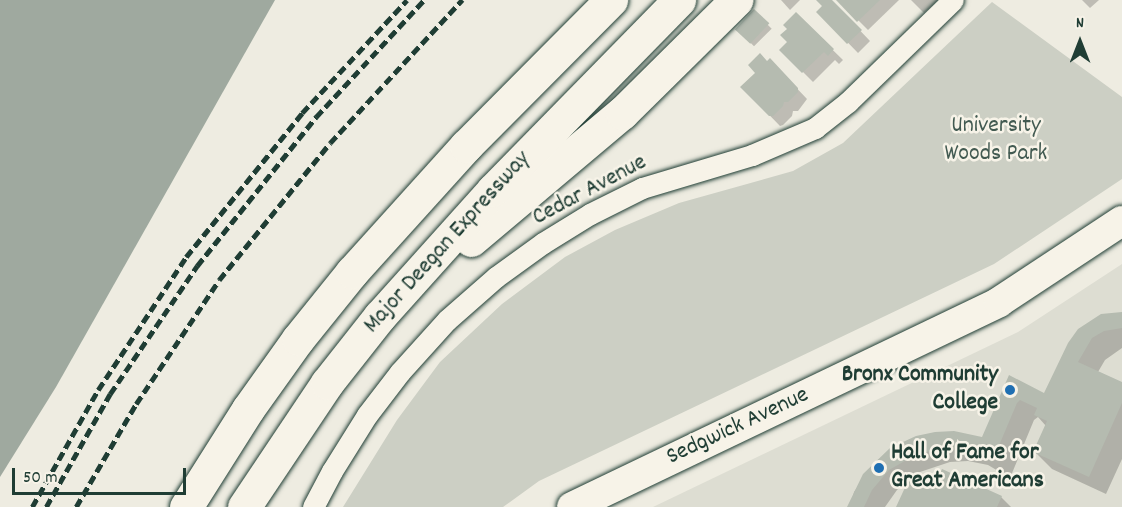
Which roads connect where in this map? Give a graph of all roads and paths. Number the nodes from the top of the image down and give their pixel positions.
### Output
1 (591, 0) edge
2 (611, 0) edge
3 (679, 0) edge
4 (736, 0) edge
5 (953, 0) edge
6 (466, 146) junction
7 (1122, 221) edge
8 (327, 383) junction
9 (186, 507) edge
10 (244, 507) edge
11 (313, 507) edge
12 (572, 507) edge

1 - 6 highway
2 - 6 highway, Major Deegan Expressway
3 - 8 highway, Major Deegan Expressway
4 - 8 highway
5 - 11 street, Cedar Avenue
6 - 9 highway, Major Deegan Expressway
7 - 12 main road, Sedgwick Avenue
8 - 10 highway, Major Deegan Expressway

